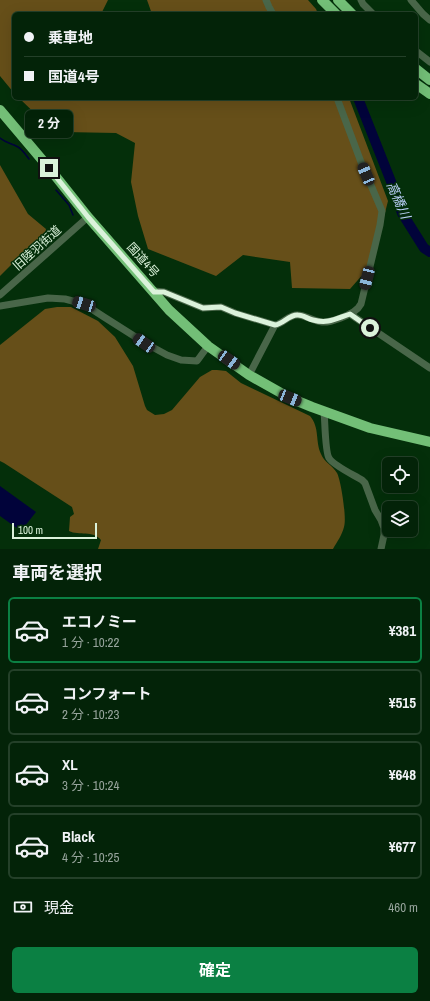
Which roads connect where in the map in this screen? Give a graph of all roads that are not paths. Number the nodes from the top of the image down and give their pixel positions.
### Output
1 (266, 0) edge
2 (322, 0) edge
3 (338, 0) edge
4 (362, 0) edge
5 (411, 0) edge
6 (272, 12) edge
7 (334, 12) edge
8 (350, 12) edge
9 (371, 12) edge
10 (430, 20) edge
11 (418, 53) edge
12 (430, 62) edge
13 (418, 71) edge
14 (430, 80) edge
15 (418, 85) edge
16 (430, 94) edge
17 (338, 100) edge
18 (0, 110) edge
19 (88, 217) junction
20 (154, 292) junction
21 (0, 295) edge
22 (0, 306) edge
23 (350, 314) junction
24 (275, 325) junction
25 (208, 346) junction
26 (430, 368) edge
27 (249, 375) junction
28 (324, 411) junction
29 (430, 442) edge
30 (382, 549) edge

1 - 6 street
2 - 7 highway
3 - 8 highway
4 - 9 street
5 - 10 street
11 - 12 street
13 - 14 highway
15 - 16 highway
17 - 23 street
18 - 19 highway, 国道4号
19 - 20 highway, 国道4号
19 - 21 street, 旧陸羽街道
20 - 24 street
20 - 25 highway, 国道4号
22 - 25 street
23 - 24 street
23 - 26 street
24 - 27 street
25 - 27 highway, 国道4号
27 - 28 highway, 国道4号
28 - 29 highway, 国道4号
28 - 30 street

